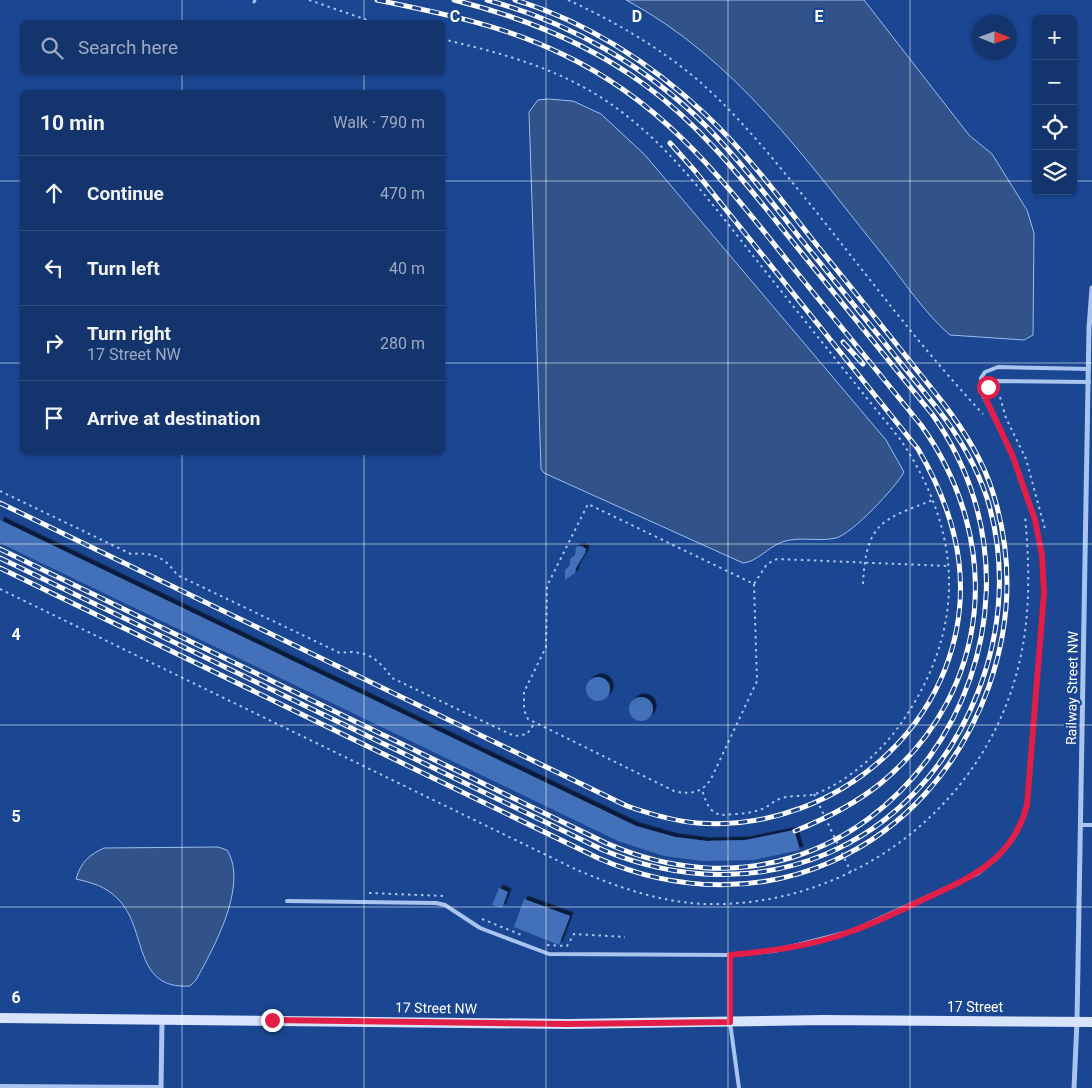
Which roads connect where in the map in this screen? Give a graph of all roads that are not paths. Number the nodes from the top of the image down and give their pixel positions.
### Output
1 (1092, 288) edge
2 (1089, 369) junction
3 (1089, 382) junction
4 (986, 399) junction
5 (1080, 825) junction
6 (1092, 825) edge
7 (287, 900) dead end
8 (730, 955) junction
9 (0, 1018) edge
10 (162, 1020) junction
11 (872, 1021) joint
12 (1078, 1021) junction
13 (730, 1022) junction
14 (1092, 1022) edge
15 (0, 1086) edge
16 (71, 1087) edge
17 (161, 1088) edge
18 (738, 1088) edge
19 (1074, 1088) edge

1 - 2 street, Railway Street NW
2 - 3 street, Railway Street NW
2 - 4 lane
3 - 4 lane
3 - 5 street, Railway Street NW
4 - 8 lane
5 - 6 lane
5 - 12 street, Railway Street NW
7 - 8 lane
8 - 13 lane
9 - 10 main road, 17 Street NW
10 - 13 main road, 17 Street NW
10 - 17 street
11 - 12 main road, 17 Street
11 - 13 main road, 17 Street NW
12 - 14 main road
12 - 19 street, Railway Street NW
13 - 18 lane
15 - 16 lane
16 - 17 lane

